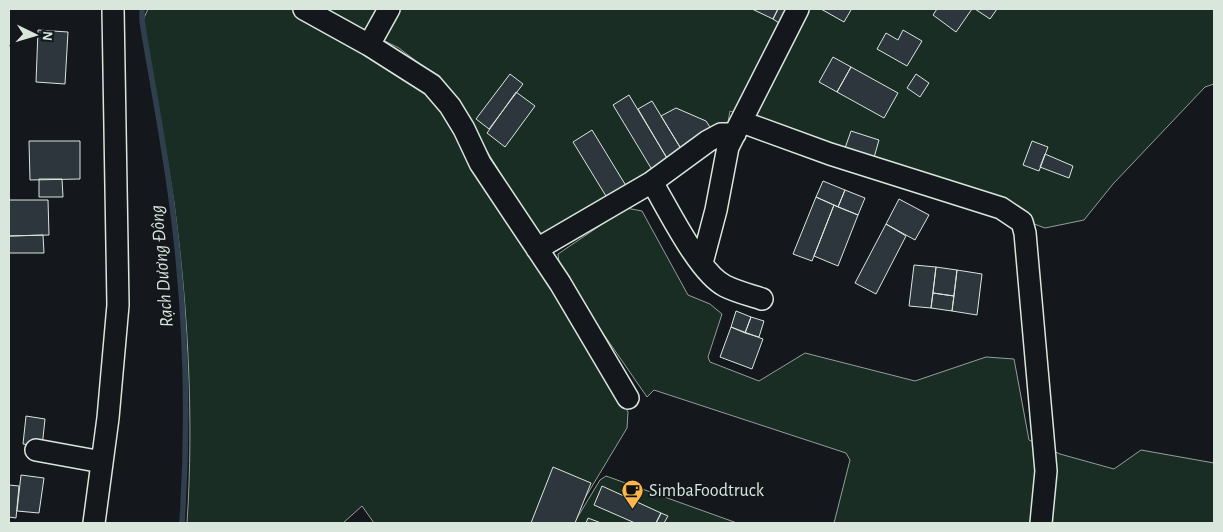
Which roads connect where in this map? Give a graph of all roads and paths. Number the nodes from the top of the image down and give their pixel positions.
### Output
1 (113, 9) edge
2 (304, 9) edge
3 (389, 9) edge
4 (798, 9) edge
5 (369, 45) junction
6 (738, 128) junction
7 (652, 182) junction
8 (537, 249) junction
9 (702, 263) junction
10 (762, 300) dead end
11 (628, 398) dead end
12 (36, 450) dead end
13 (102, 462) junction
14 (94, 523) edge
15 (1041, 523) edge

1 - 13 street
2 - 5 street
3 - 5 street
4 - 6 street
5 - 8 street
6 - 7 street
6 - 9 street
6 - 15 street
7 - 8 street
7 - 9 street
8 - 11 street
9 - 10 street
12 - 13 street
13 - 14 street

